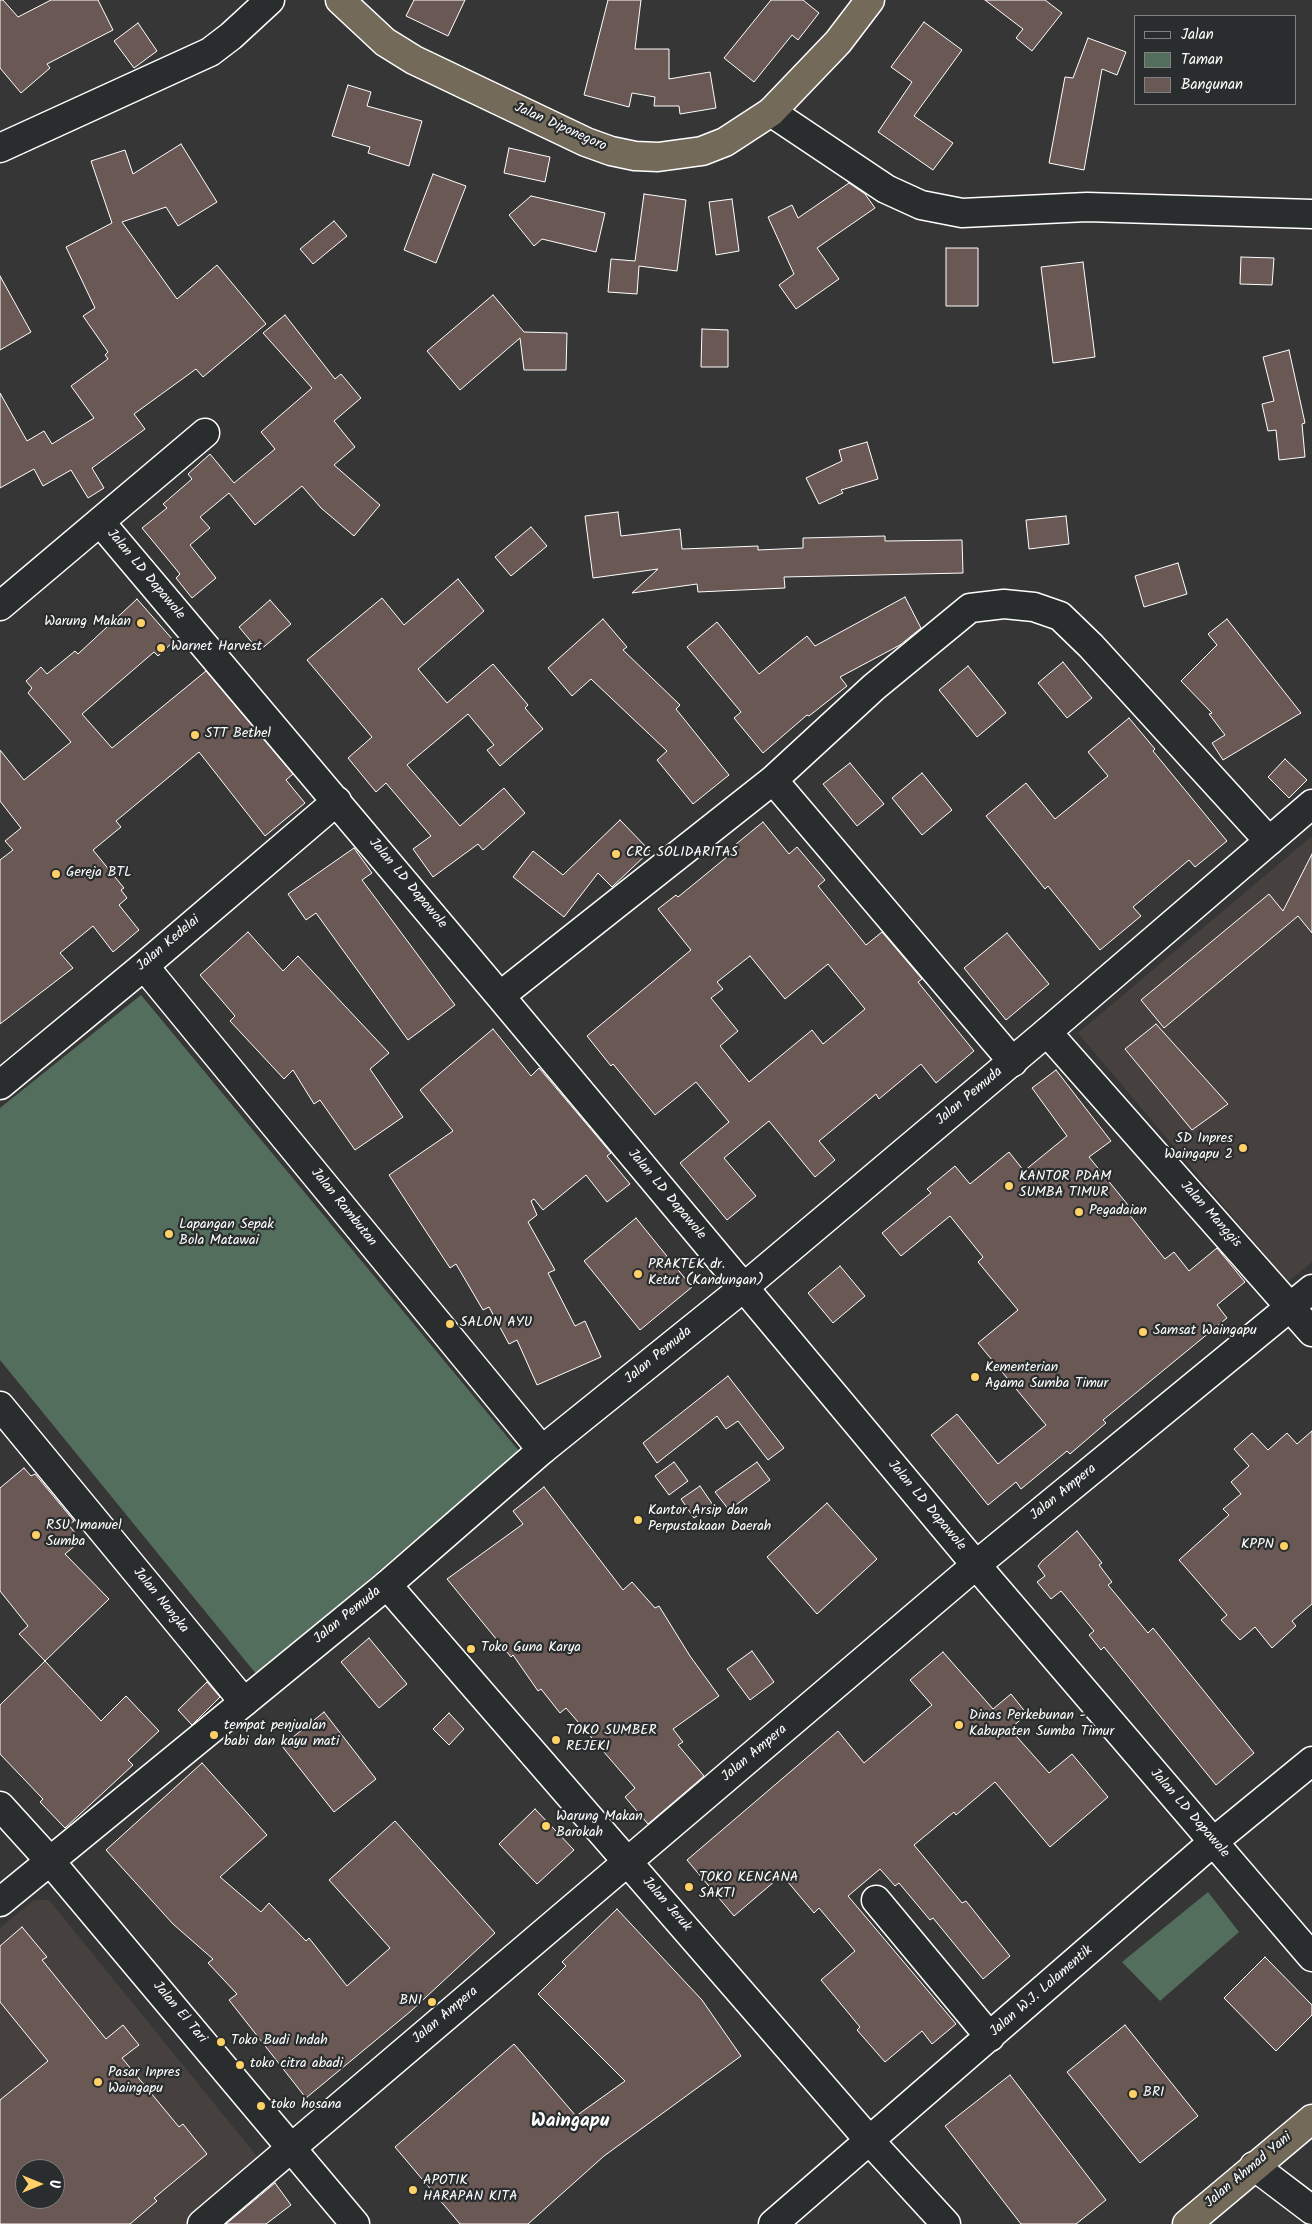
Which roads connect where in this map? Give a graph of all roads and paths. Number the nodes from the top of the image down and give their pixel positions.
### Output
1 (270, 0) edge
2 (340, 0) edge
3 (870, 0) edge
4 (771, 112) junction
5 (0, 148) edge
6 (1312, 214) edge
7 (205, 433) dead end
8 (101, 523) junction
9 (0, 606) edge
10 (773, 780) junction
11 (337, 801) junction
12 (1312, 804) edge
13 (1269, 841) junction
14 (144, 966) junction
15 (500, 996) junction
16 (1047, 1032) junction
17 (1013, 1062) junction
18 (0, 1085) edge
19 (743, 1288) junction
20 (1312, 1289) edge
21 (1291, 1306) junction
22 (1312, 1332) edge
23 (0, 1406) edge
24 (542, 1450) junction
25 (976, 1566) junction
26 (386, 1585) junction
27 (244, 1702) junction
28 (1312, 1761) edge
29 (0, 1806) edge
30 (1213, 1842) junction
31 (50, 1860) junction
32 (628, 1861) junction
33 (876, 1900) dead end
34 (0, 1902) edge
35 (1312, 1957) edge
36 (990, 2037) junction
37 (1312, 2119) edge
38 (870, 2140) junction
39 (291, 2148) junction
40 (1254, 2166) junction
41 (1312, 2210) edge
42 (202, 2224) edge
43 (355, 2224) edge
44 (773, 2224) edge
45 (946, 2224) edge
46 (1186, 2224) edge

1 - 5 street
2 - 4 highway, Jalan Diponegoro
3 - 4 highway, Jalan Diponegoro
4 - 6 street
7 - 8 street
8 - 9 street
8 - 11 street, Jalan LD Dapawole
10 - 13 street
10 - 15 street
10 - 17 street
11 - 14 street, Jalan Kedelai
11 - 15 street, Jalan LD Dapawole
12 - 13 street, Jalan Pemuda
13 - 16 street, Jalan Pemuda
14 - 18 street, Jalan Kedelai
14 - 24 street, Jalan Rambutan
15 - 19 street, Jalan LD Dapawole
16 - 17 street, Jalan Pemuda
16 - 21 street, Jalan Manggis
17 - 19 street, Jalan Pemuda
19 - 24 street, Jalan Pemuda
19 - 25 street, Jalan LD Dapawole
20 - 21 street, Jalan Ampera
21 - 22 street, Jalan Manggis
21 - 25 street, Jalan Ampera
23 - 27 street, Jalan Nangka
24 - 26 street, Jalan Pemuda
25 - 30 street, Jalan LD Dapawole
25 - 32 street, Jalan Ampera
26 - 27 street, Jalan Pemuda
26 - 32 street, Jalan Jeruk
27 - 31 street, Jalan Pemuda
28 - 30 street, Jalan W.J. Lalamentik
29 - 31 street, Jalan El Tari
30 - 35 street, Jalan LD Dapawole
30 - 36 street, Jalan W.J. Lalamentik
31 - 34 street, Jalan Pemuda
31 - 39 street, Jalan El Tari
32 - 38 street, Jalan Jeruk
32 - 39 street, Jalan Ampera
33 - 36 street
36 - 38 street, Jalan W.J. Lalamentik
37 - 40 highway, Jalan Ahmad Yani
38 - 44 street, Jalan W.J. Lalamentik
38 - 45 street, Jalan Jeruk
39 - 42 street, Jalan Ampera
39 - 43 street, Jalan El Tari
40 - 41 street
40 - 46 highway, Jalan Ahmad Yani

